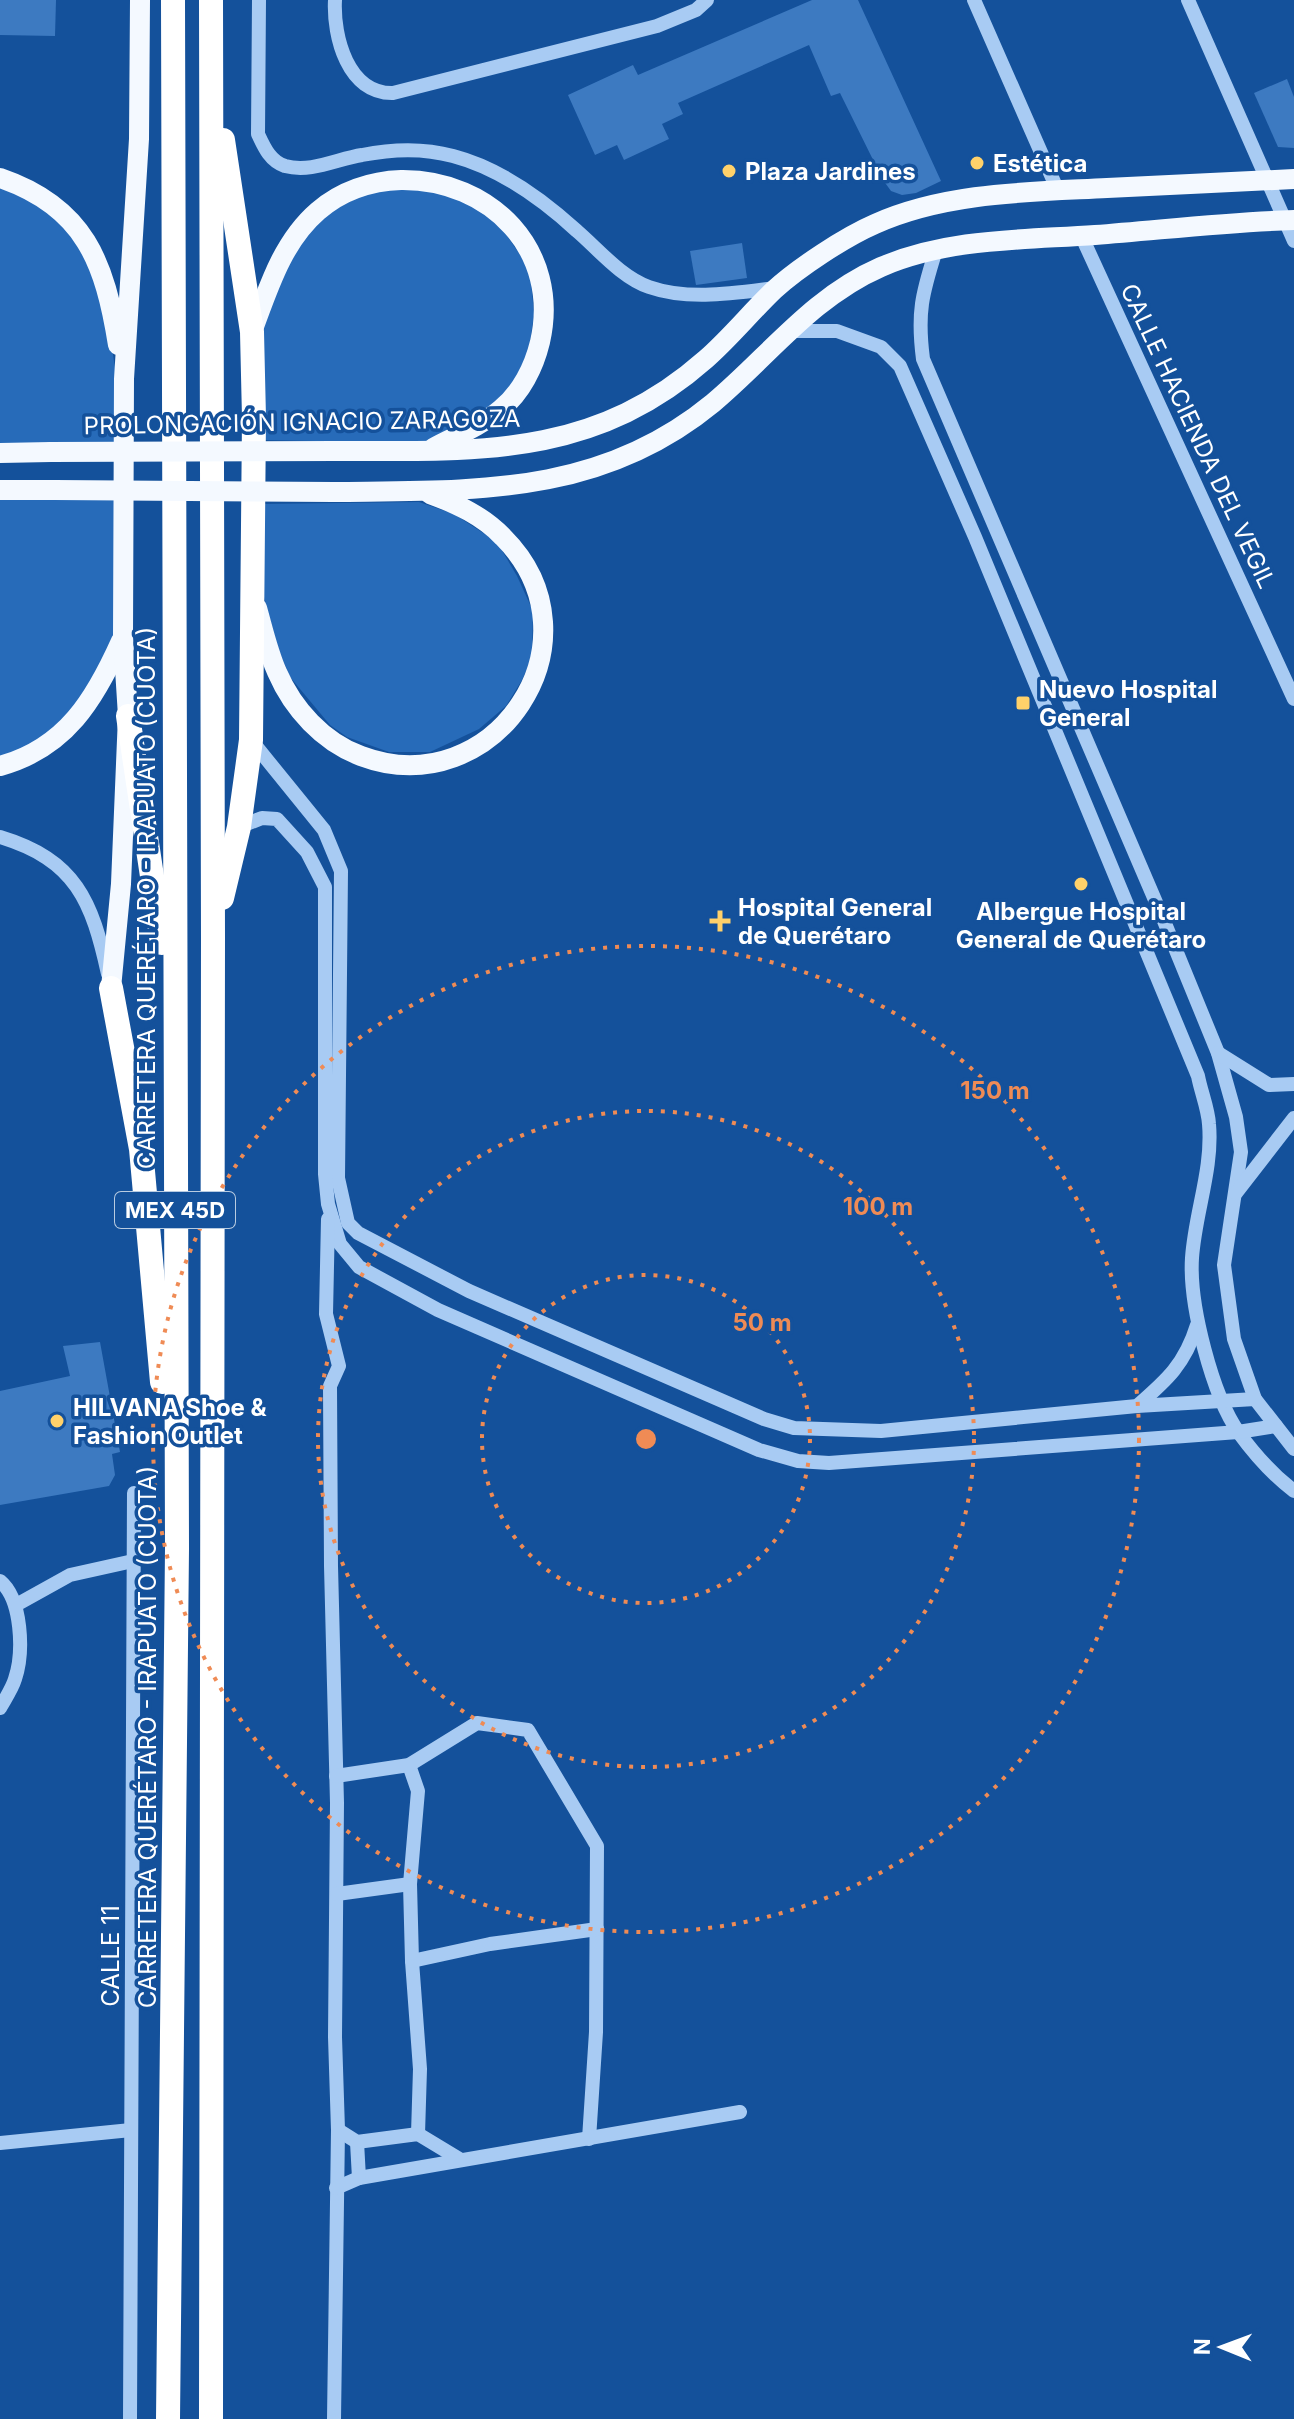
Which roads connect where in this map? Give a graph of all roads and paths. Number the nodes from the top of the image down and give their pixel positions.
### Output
1 (140, 0) edge
2 (173, 0) edge
3 (211, 0) edge
4 (259, 0) edge
5 (335, 0) edge
6 (707, 0) edge
7 (974, 0) edge
8 (1188, 0) edge
9 (211, 59) junction
10 (0, 178) edge
11 (1294, 179) edge
12 (1269, 180) junction
13 (1058, 191) junction
14 (1289, 220) edge
15 (1081, 235) junction
16 (1294, 241) edge
17 (936, 250) junction
18 (776, 288) junction
19 (788, 331) junction
20 (252, 332) junction
21 (124, 379) junction
22 (942, 404) junction
23 (920, 415) junction
24 (426, 451) junction
25 (0, 453) edge
26 (0, 490) edge
27 (423, 491) junction
28 (251, 586) junction
29 (123, 637) junction
30 (1294, 699) edge
31 (128, 716) junction
32 (251, 740) junction
33 (0, 766) edge
34 (239, 827) junction
35 (0, 837) edge
36 (213, 938) junction
37 (111, 988) junction
38 (174, 1023) junction
39 (1218, 1053) junction
40 (1294, 1084) edge
41 (1294, 1118) edge
42 (338, 1178) junction
43 (1236, 1193) junction
44 (328, 1204) junction
45 (1197, 1325) junction
46 (1255, 1399) junction
47 (1223, 1401) junction
48 (1137, 1406) junction
49 (1276, 1426) junction
50 (1238, 1432) junction
51 (1294, 1449) edge
52 (1294, 1491) edge
53 (134, 1493) dead end
54 (177, 1549) junction
55 (133, 1561) junction
56 (0, 1581) edge
57 (16, 1605) junction
58 (0, 1708) edge
59 (409, 1765) junction
60 (336, 1776) junction
61 (410, 1884) junction
62 (337, 1894) junction
63 (597, 1929) junction
64 (412, 1961) junction
65 (740, 2112) dead end
66 (131, 2130) junction
67 (338, 2130) junction
68 (418, 2134) junction
69 (589, 2139) junction
70 (357, 2142) junction
71 (0, 2143) edge
72 (461, 2160) junction
73 (359, 2178) junction
74 (336, 2188) junction
75 (130, 2419) edge
76 (168, 2419) edge
77 (211, 2419) edge
78 (334, 2419) edge

1 - 21 main road
2 - 38 highway, CARRETERA QUERÉTARO - IRAPUATO (CUOTA) / MEX 45D
3 - 9 highway, MEX 45D
4 - 18 street
5 - 6 street
7 - 13 street
8 - 12 street
9 - 20 highway
9 - 36 highway, MEX 45D
10 - 21 main road
11 - 12 main road, PROLONGACIÓN IGNACIO ZARAGOZA
12 - 13 main road, PROLONGACIÓN IGNACIO ZARAGOZA
12 - 14 street
13 - 18 main road, PROLONGACIÓN IGNACIO ZARAGOZA
14 - 15 main road
14 - 16 street
15 - 17 main road
15 - 30 street, CALLE HACIENDA DEL VEGIL
17 - 19 main road
17 - 22 street
18 - 24 main road, PROLONGACIÓN IGNACIO ZARAGOZA
19 - 23 street
19 - 27 main road
20 - 24 main road
20 - 28 highway
21 - 29 main road
22 - 23 street
22 - 39 street
23 - 45 street
24 - 25 main road, PROLONGACIÓN IGNACIO ZARAGOZA, bridge
26 - 27 main road, bridge
27 - 28 main road
28 - 32 highway
29 - 31 main road
29 - 33 main road
31 - 37 main road
31 - 38 highway
32 - 34 highway
32 - 42 street
34 - 36 highway
34 - 44 street
35 - 37 street
36 - 77 highway, MEX 45D
37 - 54 highway
38 - 54 highway, CARRETERA QUERÉTARO - IRAPUATO (CUOTA) / MEX 45D
39 - 40 street
39 - 43 street
41 - 43 street
42 - 44 street
42 - 48 street
43 - 46 street
44 - 50 street
44 - 60 street
45 - 47 street
45 - 48 street
46 - 47 street
46 - 49 street
47 - 48 street
47 - 50 street
49 - 50 street
49 - 51 street
50 - 52 street
53 - 55 street, CALLE 11
54 - 76 highway, CARRETERA QUERÉTARO - IRAPUATO (CUOTA) / MEX 45D
55 - 57 street
55 - 66 street, CALLE 11
56 - 57 street
57 - 58 street
59 - 60 street
59 - 61 street
59 - 63 street
60 - 62 street
61 - 62 street
61 - 64 street
62 - 67 street
63 - 64 street
63 - 69 street
64 - 68 street
65 - 69 street
66 - 71 street
66 - 75 street, CALLE 11
67 - 70 street
67 - 74 street
68 - 70 street
68 - 72 street
69 - 72 street
70 - 73 street
72 - 73 street
73 - 74 street
74 - 78 street

